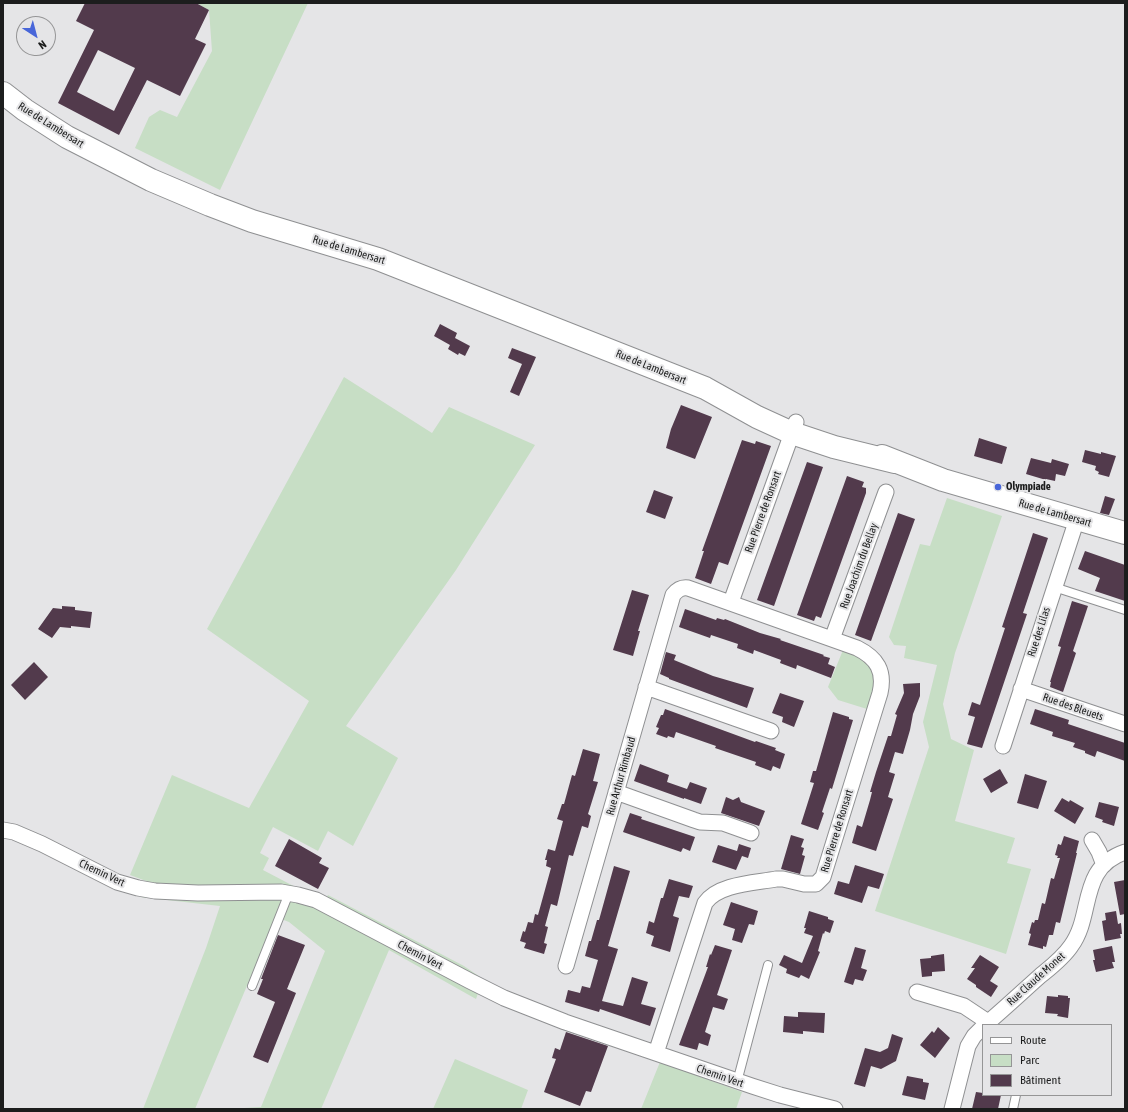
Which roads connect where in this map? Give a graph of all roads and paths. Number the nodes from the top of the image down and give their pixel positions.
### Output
1 (3, 93) edge
2 (794, 428) junction
3 (886, 492) dead end
4 (1076, 519) junction
5 (1125, 533) edge
6 (1054, 587) junction
7 (679, 589) joint
8 (731, 602) junction
9 (1125, 610) edge
10 (832, 639) junction
11 (646, 687) junction
12 (1021, 690) junction
13 (1125, 724) edge
14 (771, 731) dead end
15 (1003, 746) dead end
16 (616, 792) junction
17 (3, 830) edge
18 (751, 833) dead end
19 (1092, 840) dead end
20 (1125, 852) edge
21 (1104, 864) junction
22 (289, 893) junction
23 (768, 965) dead end
24 (566, 966) dead end
25 (252, 986) dead end
26 (917, 992) dead end
27 (984, 1024) edge
28 (986, 1024) edge
29 (982, 1028) edge
30 (656, 1053) junction
31 (737, 1082) junction
32 (1016, 1096) edge
33 (835, 1109) edge
34 (952, 1109) edge
35 (1013, 1109) edge

1 - 2 main road, Rue de Lambersart
2 - 4 main road, Rue de Lambersart
2 - 8 street, Rue Pierre de Ronsart
3 - 10 street, Rue Joachim du Bellay
4 - 5 main road, Rue de Lambersart
4 - 6 street, Rue des Lilas
6 - 9 lane
6 - 12 street, Rue des Lilas
7 - 8 street, Rue Pierre de Ronsart
7 - 11 street, Rue Arthur Rimbaud
8 - 10 street, Rue Pierre de Ronsart
10 - 30 street, Rue Pierre de Ronsart
11 - 14 street
11 - 16 street, Rue Arthur Rimbaud
12 - 13 street, Rue des Bleuets
12 - 15 street, Rue des Lilas
16 - 18 street
16 - 24 street, Rue Arthur Rimbaud
17 - 22 street, Chemin Vert
19 - 21 street
20 - 21 street, Rue Claude Monet
21 - 28 street, Rue Claude Monet
22 - 25 lane
22 - 30 street, Chemin Vert
23 - 31 lane
26 - 27 street
29 - 34 street, Rue Claude Monet
30 - 31 street, Chemin Vert
31 - 33 street, Chemin Vert
32 - 35 lane

